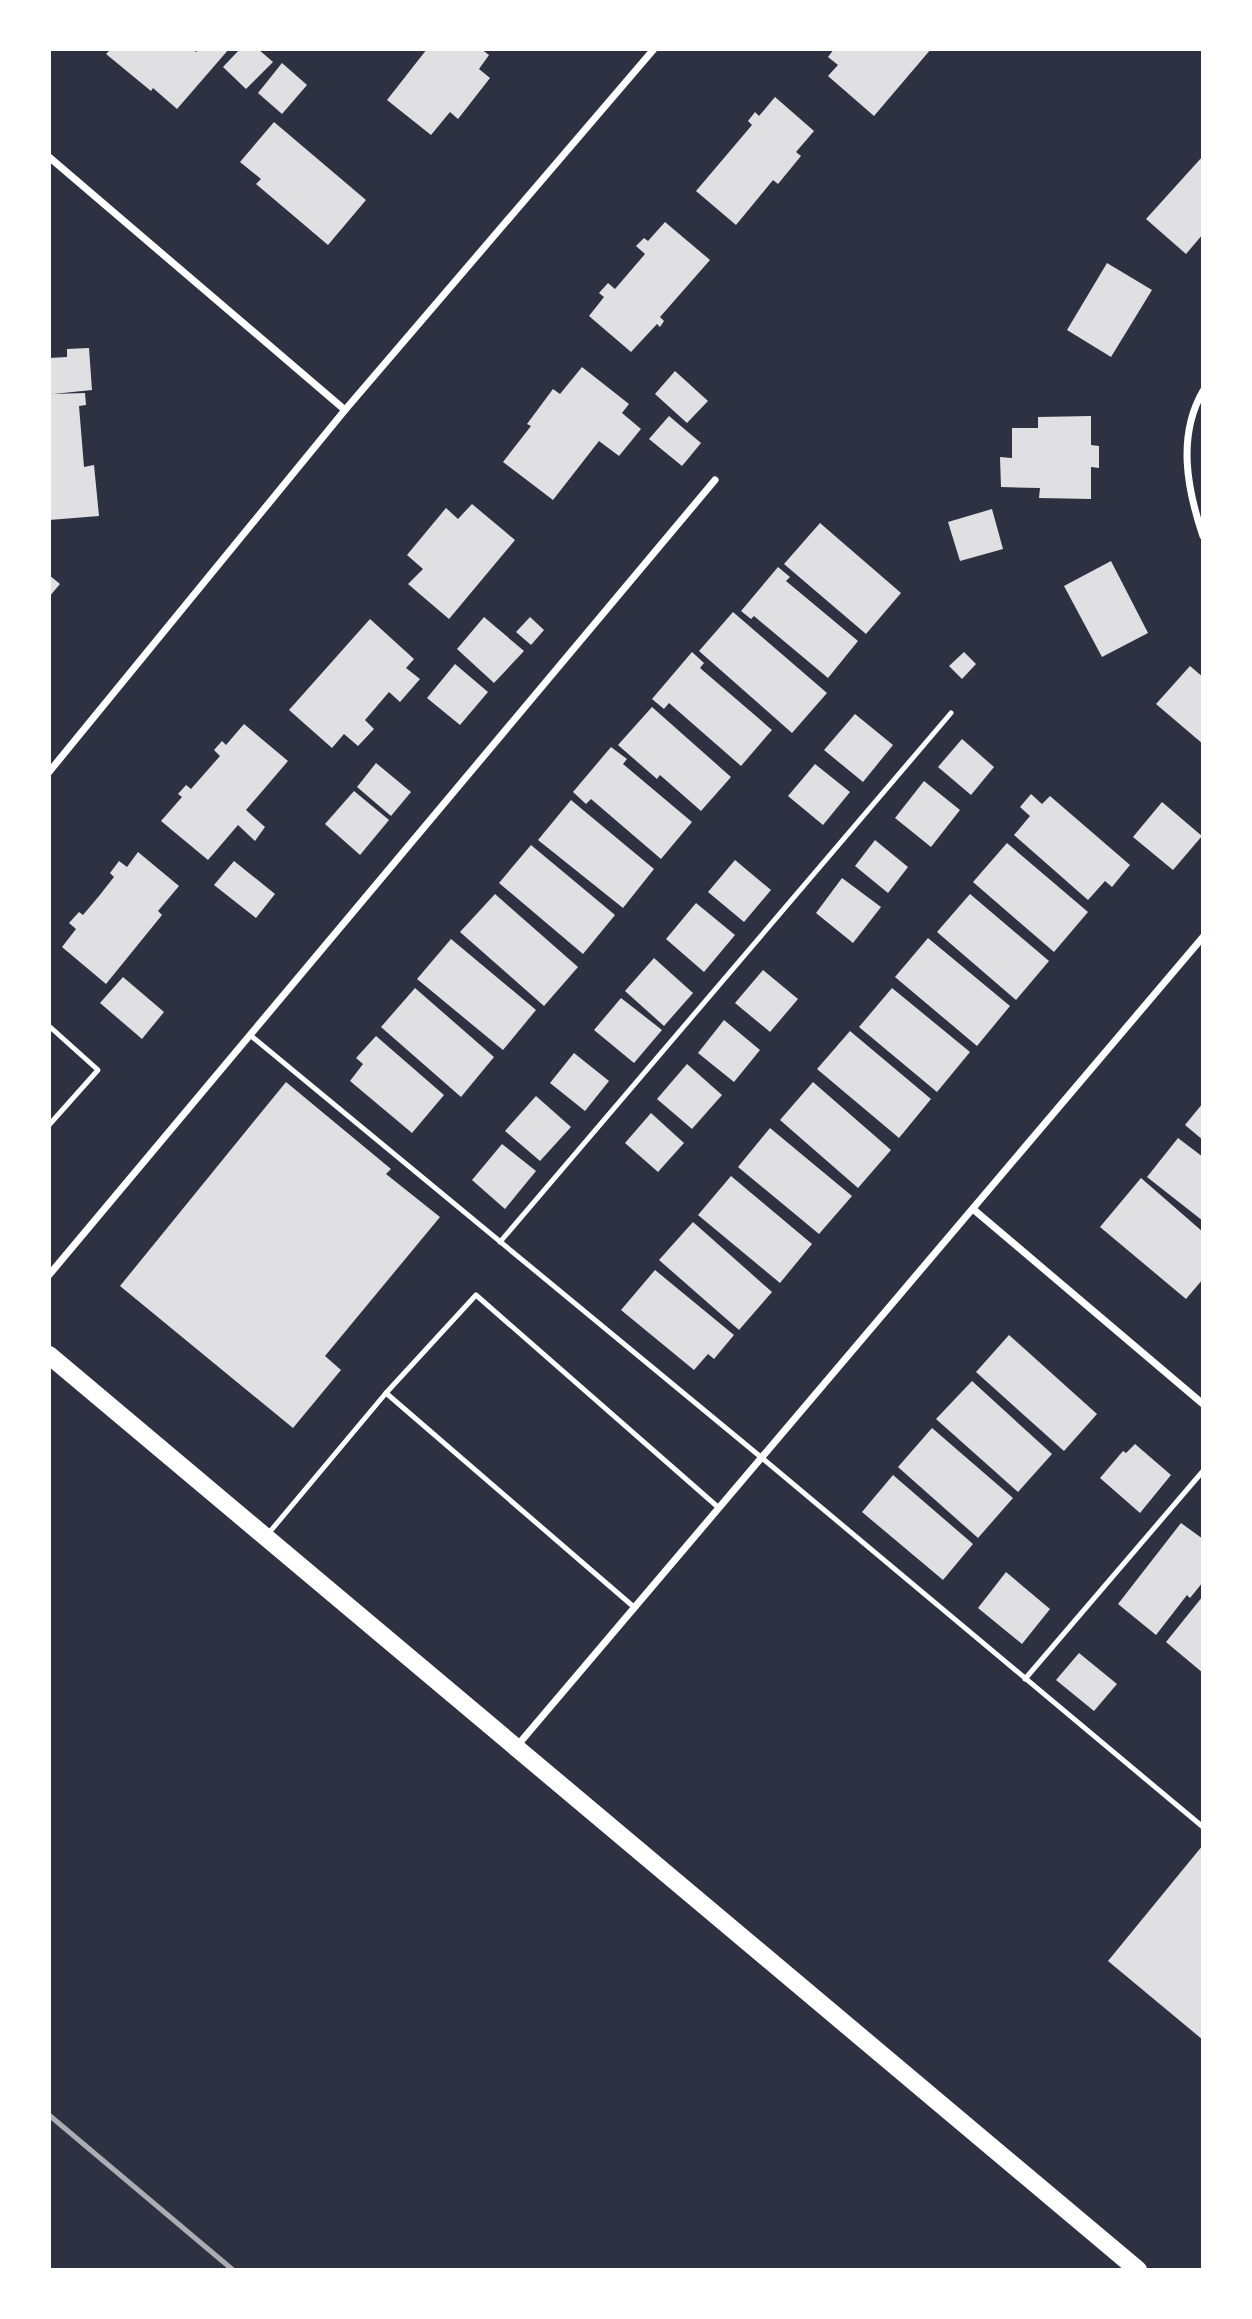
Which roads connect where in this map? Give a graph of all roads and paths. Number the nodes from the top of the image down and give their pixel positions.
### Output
1 (654, 49) edge
2 (49, 157) edge
3 (1203, 391) edge
4 (345, 410) junction
5 (715, 480) dead end
6 (1203, 536) edge
7 (951, 713) dead end
8 (49, 772) edge
9 (1203, 937) edge
10 (49, 1026) edge
11 (250, 1035) junction
12 (49, 1125) edge
13 (973, 1209) junction
14 (500, 1242) junction
15 (49, 1275) edge
16 (49, 1355) edge
17 (386, 1393) junction
18 (1203, 1404) edge
19 (762, 1458) junction
20 (1203, 1471) edge
21 (719, 1508) junction
22 (266, 1536) junction
23 (635, 1608) junction
24 (1026, 1679) junction
25 (516, 1747) junction
26 (1203, 1827) edge
27 (1138, 2270) edge

1 - 4 street
2 - 4 street
3 - 6 street
4 - 8 street
5 - 11 street
7 - 14 lane
9 - 13 street
10 - 12 lane
11 - 14 lane
11 - 15 street
13 - 18 street
13 - 19 street
14 - 19 lane
16 - 22 main road
17 - 21 lane
17 - 22 lane
17 - 23 lane
19 - 21 street
19 - 24 lane
20 - 24 lane
21 - 23 street
22 - 25 main road
23 - 25 street
24 - 26 lane
25 - 27 main road

